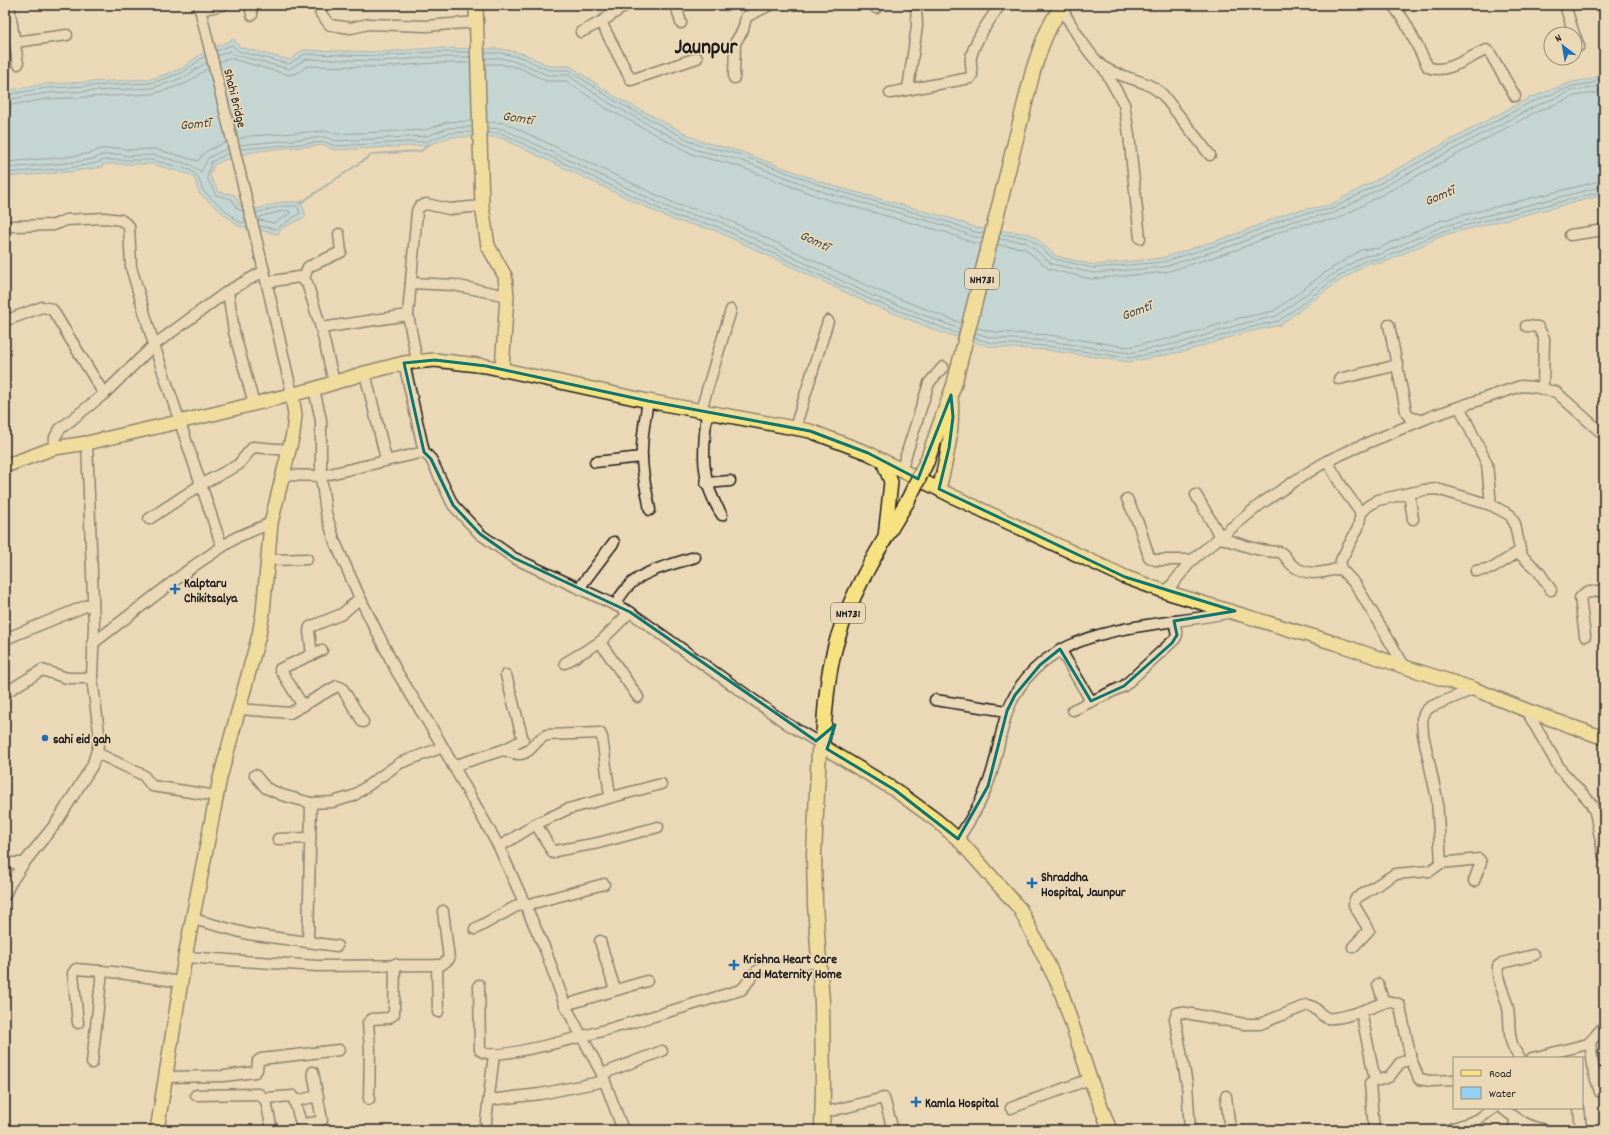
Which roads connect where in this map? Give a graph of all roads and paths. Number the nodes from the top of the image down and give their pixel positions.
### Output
1 (11, 5) edge
2 (223, 5) edge
3 (318, 5) edge
4 (476, 5) edge
5 (626, 5) edge
6 (676, 5) edge
7 (770, 5) edge
8 (916, 5) edge
9 (1000, 5) edge
10 (1393, 5) edge
11 (1564, 5) edge
12 (1061, 6) edge
13 (200, 8) edge
14 (752, 9) edge
15 (477, 22) junction
16 (601, 22) junction
17 (680, 23) dead end
18 (1572, 26) edge
19 (581, 32) dead end
20 (67, 35) dead end
21 (15, 42) junction
22 (698, 58) dead end
23 (18, 64) dead end
24 (1103, 67) junction
25 (734, 78) dead end
26 (908, 89) junction
27 (890, 92) dead end
28 (1515, 96) dead end
29 (1210, 155) dead end
30 (482, 206) junction
31 (12, 226) dead end
32 (1604, 230) edge
33 (339, 234) dead end
34 (1570, 235) dead end
35 (1140, 238) dead end
36 (264, 271) junction
37 (304, 279) junction
38 (267, 282) junction
39 (412, 283) junction
40 (228, 291) junction
41 (507, 296) junction
42 (731, 310) dead end
43 (408, 315) junction
44 (5, 319) edge
45 (828, 321) dead end
46 (1388, 325) dead end
47 (1526, 326) dead end
48 (321, 328) junction
49 (154, 345) junction
50 (417, 361) junction
51 (404, 363) junction
52 (1398, 365) junction
53 (943, 367) dead end
54 (502, 369) junction
55 (365, 373) junction
56 (1339, 379) dead end
57 (334, 382) junction
58 (1544, 388) junction
59 (314, 389) junction
60 (953, 390) junction
61 (104, 394) junction
62 (292, 394) junction
63 (648, 401) junction
64 (254, 404) junction
65 (1460, 408) junction
66 (704, 411) junction
67 (1420, 420) junction
68 (180, 421) junction
69 (795, 428) junction
70 (1604, 435) edge
71 (87, 443) junction
72 (54, 448) junction
73 (289, 450) junction
74 (424, 452) junction
75 (642, 457) junction
76 (386, 459) junction
77 (883, 461) junction
78 (1327, 461) junction
79 (595, 462) dead end
80 (5, 466) edge
81 (901, 471) junction
82 (283, 475) junction
83 (321, 476) junction
84 (730, 481) dead end
85 (706, 483) junction
86 (202, 484) junction
87 (939, 488) junction
88 (1409, 493) junction
89 (1196, 495) dead end
90 (1127, 500) dead end
91 (1491, 505) junction
92 (650, 510) dead end
93 (1361, 513) junction
94 (722, 515) dead end
95 (149, 519) dead end
96 (1413, 519) dead end
97 (271, 524) junction
98 (885, 537) junction
99 (1221, 538) junction
100 (614, 542) dead end
101 (222, 547) junction
102 (1520, 551) junction
103 (695, 557) dead end
104 (268, 560) junction
105 (307, 560) dead end
106 (1192, 560) junction
107 (1340, 568) junction
108 (1476, 571) dead end
109 (580, 587) junction
110 (1551, 590) dead end
111 (1604, 590) edge
112 (1166, 592) junction
113 (360, 598) junction
114 (93, 602) junction
115 (616, 605) junction
116 (630, 612) junction
117 (1235, 612) junction
118 (1174, 621) junction
119 (1586, 636) dead end
120 (5, 639) edge
121 (600, 642) junction
122 (92, 644) junction
123 (1060, 649) junction
124 (322, 650) dead end
125 (312, 655) junction
126 (565, 663) dead end
127 (1404, 667) junction
128 (506, 675) dead end
129 (92, 678) junction
130 (1474, 688) junction
131 (5, 693) edge
132 (638, 697) dead end
133 (935, 700) dead end
134 (1091, 701) junction
135 (303, 706) junction
136 (239, 710) junction
137 (1073, 710) dead end
138 (1526, 710) junction
139 (1007, 711) junction
140 (363, 722) dead end
141 (1604, 738) edge
142 (821, 745) junction
143 (443, 747) junction
144 (503, 750) junction
145 (97, 753) junction
146 (453, 766) junction
147 (255, 775) dead end
148 (661, 784) dead end
149 (217, 796) junction
150 (610, 796) junction
151 (311, 803) junction
152 (536, 824) junction
153 (658, 827) dead end
154 (310, 838) junction
155 (278, 839) dead end
156 (958, 839) junction
157 (499, 847) junction
158 (1604, 857) edge
159 (5, 863) edge
160 (24, 863) junction
161 (1441, 863) junction
162 (1474, 881) dead end
163 (604, 884) dead end
164 (5, 895) edge
165 (525, 903) junction
166 (443, 911) dead end
167 (193, 919) junction
168 (475, 929) dead end
169 (600, 941) dead end
170 (308, 942) junction
171 (337, 946) dead end
172 (1353, 947) dead end
173 (1534, 955) dead end
174 (185, 957) junction
175 (820, 961) junction
176 (395, 964) junction
177 (437, 966) junction
178 (102, 971) junction
179 (646, 981) dead end
180 (181, 982) junction
181 (1378, 984) dead end
182 (479, 985) dead end
183 (615, 990) junction
184 (1386, 1002) junction
185 (565, 1005) junction
186 (1361, 1011) junction
187 (438, 1012) dead end
188 (78, 1023) dead end
189 (1604, 1026) edge
190 (582, 1037) junction
191 (1590, 1042) junction
192 (340, 1050) dead end
193 (662, 1050) dead end
194 (1572, 1053) edge
195 (494, 1054) junction
196 (1520, 1057) edge
197 (1540, 1057) edge
198 (1411, 1059) junction
199 (92, 1063) dead end
200 (313, 1072) dead end
201 (166, 1077) junction
202 (604, 1077) junction
203 (1090, 1079) junction
204 (1375, 1080) junction
205 (1453, 1080) edge
206 (1600, 1092) dead end
207 (196, 1095) dead end
208 (318, 1096) junction
209 (1226, 1096) dead end
210 (265, 1098) junction
211 (369, 1099) dead end
212 (489, 1100) junction
213 (295, 1101) junction
214 (1011, 1108) dead end
215 (1493, 1109) edge
216 (1503, 1109) edge
217 (1579, 1109) edge
218 (822, 1113) junction
219 (1515, 1118) junction
220 (303, 1127) edge
221 (157, 1130) edge
222 (272, 1130) edge
223 (485, 1130) edge
224 (623, 1130) edge
225 (822, 1130) edge
226 (893, 1130) edge
227 (1110, 1130) edge
228 (1190, 1130) edge
229 (1230, 1130) edge
230 (1374, 1130) edge
231 (1448, 1130) edge
232 (1514, 1130) edge
233 (1546, 1130) edge
234 (1582, 1130) edge

1 - 21 street
2 - 13 street
3 - 15 street
4 - 15 main road
5 - 16 street
6 - 17 street
7 - 14 street
8 - 26 street
9 - 26 street
10 - 28 street
11 - 18 street
12 - 24 street
12 - 60 highway, NH731
13 - 36 street, Shahi Bridge
14 - 25 street
15 - 30 main road
16 - 19 street
16 - 22 street
20 - 21 street
21 - 23 street
24 - 29 street
24 - 35 street
26 - 27 street
30 - 39 street
30 - 41 main road
31 - 49 street
32 - 34 street
33 - 37 street
36 - 38 street, Shahi Bridge
36 - 40 street
37 - 38 street
37 - 48 street
38 - 62 street, Shahi Bridge
39 - 41 street
39 - 43 street
40 - 49 street
40 - 64 street
41 - 54 main road
42 - 66 street
43 - 48 street
43 - 50 street
44 - 61 street
45 - 69 street
46 - 52 street
47 - 58 street
48 - 57 street
49 - 61 street
49 - 68 street
50 - 51 main road
50 - 54 main road
51 - 55 main road
51 - 74 street
52 - 56 street
52 - 67 street
53 - 81 street
54 - 63 main road
55 - 57 main road
55 - 76 street
57 - 59 main road
58 - 65 street
58 - 70 street
59 - 62 main road
59 - 83 street
60 - 87 main road
60 - 98 highway, NH731, bridge
61 - 72 street
62 - 64 main road
62 - 73 main road
63 - 66 main road
63 - 75 street
64 - 68 main road
65 - 67 street
65 - 91 street
66 - 69 main road
66 - 85 street
67 - 78 street
68 - 71 main road
68 - 86 street
69 - 77 main road
71 - 72 main road
71 - 114 street
72 - 80 main road
73 - 82 main road
73 - 86 street
74 - 76 street
74 - 109 street
75 - 79 street
75 - 92 street
76 - 83 street
77 - 81 main road
77 - 98 main road
78 - 93 street
78 - 99 street
81 - 87 main road
82 - 83 street
82 - 97 main road
83 - 113 street
84 - 85 street
85 - 94 street
86 - 95 street
86 - 101 street
87 - 112 main road
88 - 91 street
88 - 93 street
88 - 96 street
89 - 99 street
90 - 106 street
91 - 102 street
93 - 107 street
97 - 101 street
97 - 104 main road
98 - 142 highway, NH731
99 - 106 street
99 - 107 street
100 - 109 street
101 - 122 street
102 - 108 street
102 - 110 street
103 - 115 street
104 - 105 street
104 - 136 main road
106 - 112 street
107 - 127 street
109 - 115 street
111 - 119 street
112 - 117 main road
113 - 125 street
113 - 143 street
114 - 120 street
114 - 122 street
115 - 116 street
116 - 121 street
116 - 142 street
117 - 118 street
117 - 127 main road
118 - 123 street
118 - 134 street
121 - 126 street
121 - 132 street
122 - 129 street
123 - 134 street
123 - 139 street
124 - 125 street
125 - 135 street
127 - 130 main road
128 - 144 street
129 - 131 street
129 - 145 street
130 - 138 main road
130 - 161 street
133 - 139 street
134 - 137 street
135 - 136 street
135 - 140 street
136 - 149 main road
138 - 141 main road
138 - 158 street
139 - 156 street
142 - 156 main road
142 - 175 highway, NH731
143 - 146 street
143 - 151 street
144 - 146 street
144 - 150 street
145 - 149 street
145 - 160 street
146 - 157 street
147 - 151 street
148 - 150 street
149 - 167 main road
150 - 152 street
151 - 154 street
152 - 153 street
152 - 157 street
154 - 155 street
154 - 170 street
156 - 203 main road
157 - 165 street
159 - 160 street
160 - 164 street
161 - 162 street
161 - 172 street
163 - 165 street
165 - 168 street
165 - 185 street
166 - 177 street
167 - 170 street
167 - 174 main road
169 - 183 street
170 - 171 street
173 - 196 street
174 - 176 street
174 - 180 main road
175 - 190 street
175 - 218 highway, NH731
176 - 177 street
176 - 211 street
177 - 187 street
178 - 180 street
178 - 188 street
178 - 199 street
179 - 183 street
180 - 201 main road
181 - 184 street
182 - 195 street
183 - 185 street
184 - 186 street
184 - 198 street
185 - 190 street
186 - 204 street
186 - 228 street
189 - 191 street
190 - 195 street
190 - 202 street
191 - 194 street
191 - 206 street
192 - 201 street
193 - 202 street
194 - 197 street
195 - 212 street
198 - 204 street
198 - 205 street
200 - 208 street
201 - 221 main road
202 - 212 street
202 - 224 street
203 - 214 street
203 - 227 main road
204 - 230 street
207 - 210 street
208 - 213 street
208 - 220 street
209 - 229 street
210 - 213 street
210 - 222 street
212 - 223 street
213 - 220 street
215 - 231 street
216 - 219 street
217 - 234 street
218 - 225 highway, NH731
218 - 226 street
219 - 232 street
219 - 233 street

